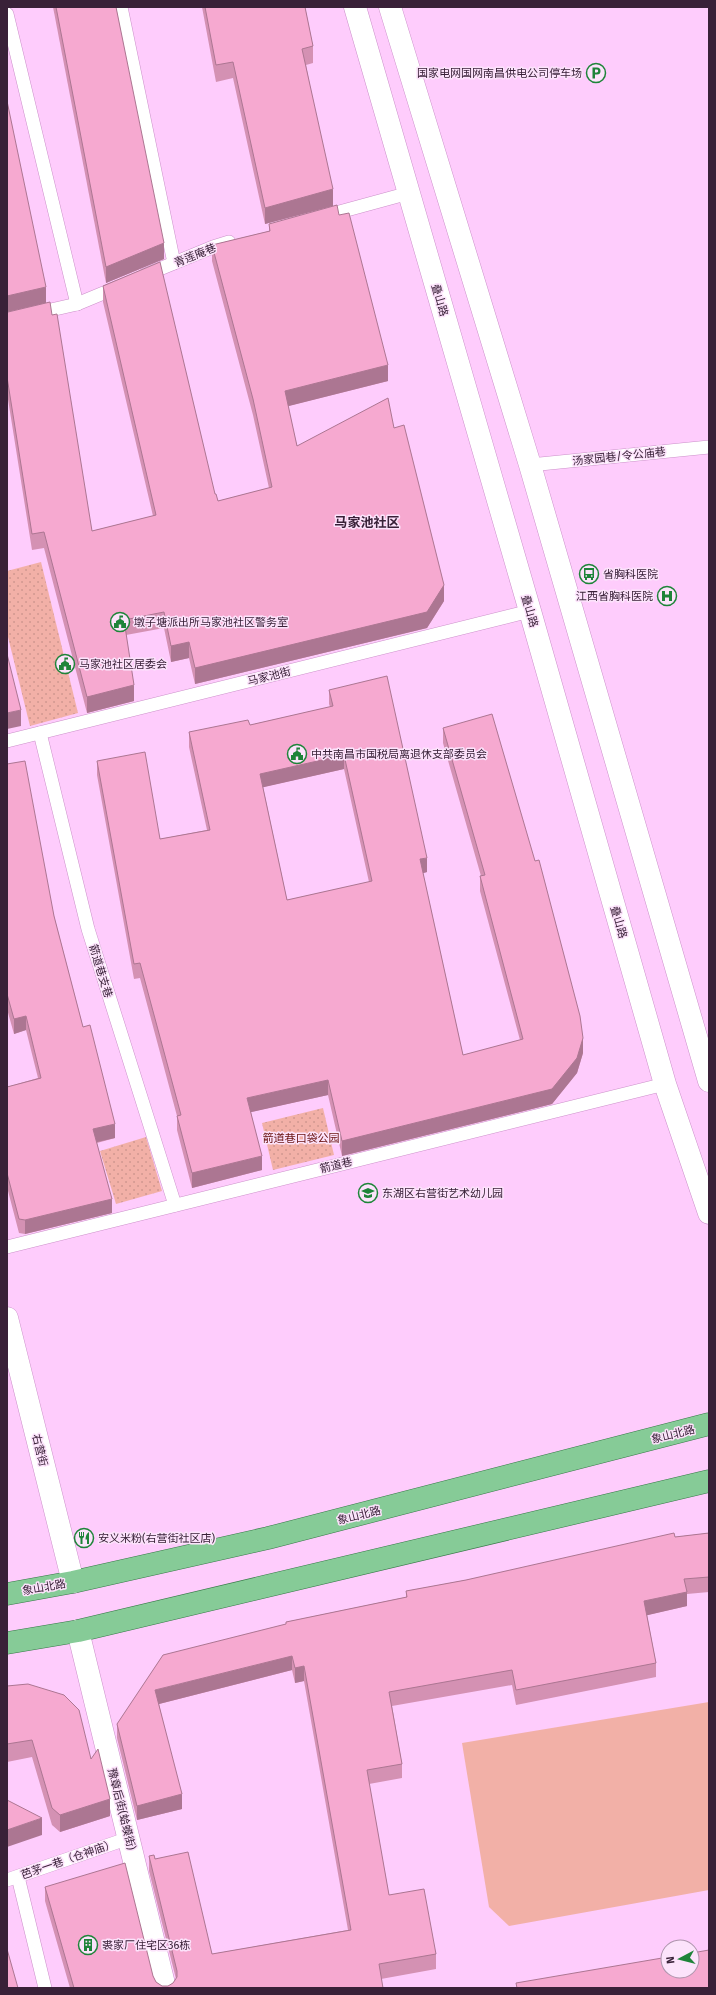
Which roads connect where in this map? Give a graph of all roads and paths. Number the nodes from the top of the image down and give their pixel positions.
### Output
1 (121, 7) edge
2 (355, 7) edge
3 (390, 7) edge
4 (7, 15) edge
5 (409, 193) junction
6 (311, 220) edge
7 (243, 238) edge
8 (174, 263) junction
9 (77, 304) junction
10 (7, 320) edge
11 (709, 447) edge
12 (530, 464) junction
13 (530, 611) junction
14 (40, 733) junction
15 (7, 741) edge
16 (709, 1081) edge
17 (665, 1084) junction
18 (175, 1205) junction
19 (709, 1213) edge
20 (7, 1247) edge
21 (7, 1318) edge
22 (12, 1356) edge
23 (709, 1424) edge
24 (709, 1481) edge
25 (73, 1582) junction
26 (7, 1594) edge
27 (78, 1631) junction
28 (7, 1643) edge
29 (128, 1838) junction
30 (12, 1878) edge
31 (45, 1988) edge
32 (165, 1988) edge

1 - 8 lane
2 - 5 main road, 叠山路
3 - 12 main road
4 - 9 lane
5 - 6 lane
5 - 13 main road, 叠山路
7 - 8 lane, 青莲庵巷
8 - 9 lane, 青莲庵巷
9 - 10 lane, 青莲庵巷
11 - 12 lane, 汤家园巷/令公庙巷
12 - 16 main road
13 - 14 lane, 马家池街
13 - 17 main road, 叠山路
14 - 15 lane, 马家池街
14 - 18 lane, 箭道巷支巷
17 - 18 lane, 箭道巷
17 - 19 main road, 叠山路
18 - 20 lane, 箭道巷
21 - 22 main road, 右营街
22 - 25 main road, 右营街
23 - 25 main road, 象山北路
24 - 27 main road
25 - 26 main road, 象山北路
27 - 28 main road
27 - 29 main road, 豫章后街(蛤蟆街)
29 - 30 lane, 芭茅一巷（仓神庙）
29 - 32 main road, 豫章后街(蛤蟆街)
30 - 31 lane

